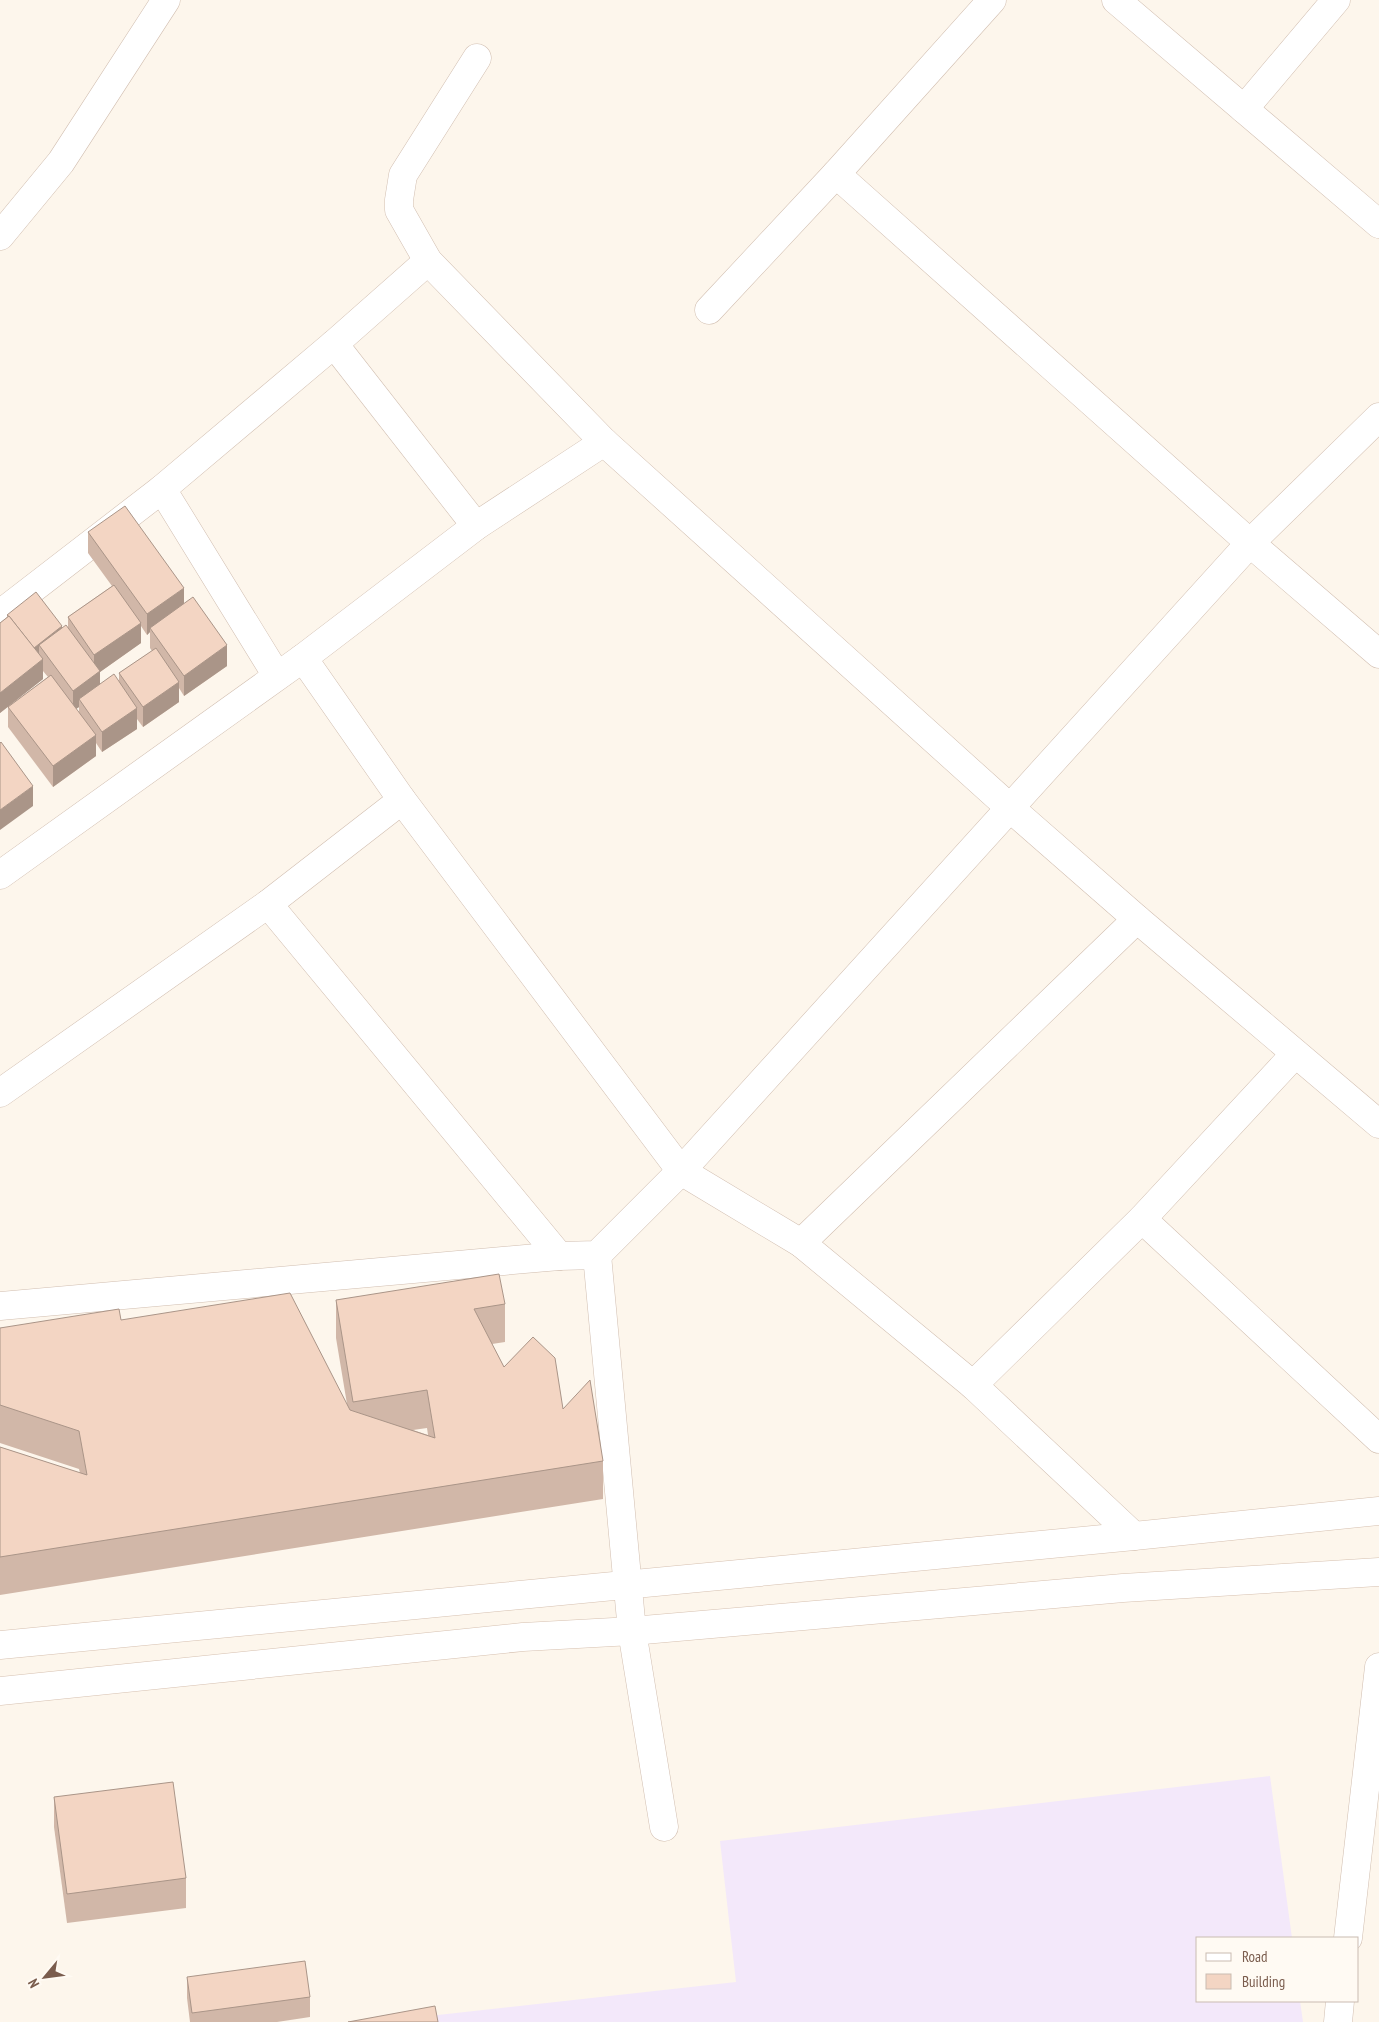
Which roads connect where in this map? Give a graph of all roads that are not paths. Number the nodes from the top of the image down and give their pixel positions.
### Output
1 (166, 0) edge
2 (992, 0) edge
3 (1116, 0) edge
4 (1336, 0) edge
5 (477, 58) dead end
6 (1244, 109) junction
7 (836, 174) junction
8 (1379, 224) edge
9 (0, 236) edge
10 (428, 261) junction
11 (709, 310) dead end
12 (334, 344) junction
13 (1379, 417) edge
14 (604, 442) junction
15 (162, 489) junction
16 (476, 526) junction
17 (1250, 543) junction
18 (0, 614) edge
19 (1379, 654) edge
20 (303, 658) junction
21 (277, 676) junction
22 (402, 800) junction
23 (1009, 807) junction
24 (0, 875) edge
25 (268, 904) junction
26 (1137, 919) junction
27 (1295, 1054) junction
28 (0, 1093) edge
29 (1379, 1124) edge
30 (681, 1171) junction
31 (1142, 1219) junction
32 (801, 1242) junction
33 (596, 1255) junction
34 (559, 1256) junction
35 (0, 1306) edge
36 (973, 1385) junction
37 (1379, 1439) edge
38 (1379, 1511) edge
39 (1134, 1536) junction
40 (1379, 1572) edge
41 (628, 1584) junction
42 (632, 1631) junction
43 (0, 1644) edge
44 (1379, 1667) edge
45 (0, 1691) edge
46 (664, 1827) dead end
47 (1348, 1937) edge
48 (1340, 2002) edge
49 (1338, 2022) edge

1 - 9 street
2 - 7 street
3 - 6 street
4 - 6 street
5 - 10 street
6 - 8 street
7 - 11 street
7 - 17 street
10 - 12 street
10 - 14 street
12 - 15 street
12 - 16 street
13 - 17 street
14 - 16 street
14 - 23 street
15 - 18 street
15 - 21 street
16 - 20 street
17 - 19 street
17 - 23 street
20 - 21 street
20 - 22 street
21 - 24 street
22 - 25 street
22 - 30 street
23 - 26 street
23 - 30 street
25 - 28 street
25 - 34 street
26 - 27 street
26 - 32 street
27 - 29 street
27 - 31 street
30 - 32 street
30 - 33 street
31 - 36 street
31 - 37 street
32 - 36 street
33 - 34 street
33 - 41 street
34 - 35 street
36 - 39 street
38 - 39 street
39 - 41 street
40 - 42 street
41 - 42 street
41 - 43 street
42 - 45 street
42 - 46 street
44 - 47 street
48 - 49 street

